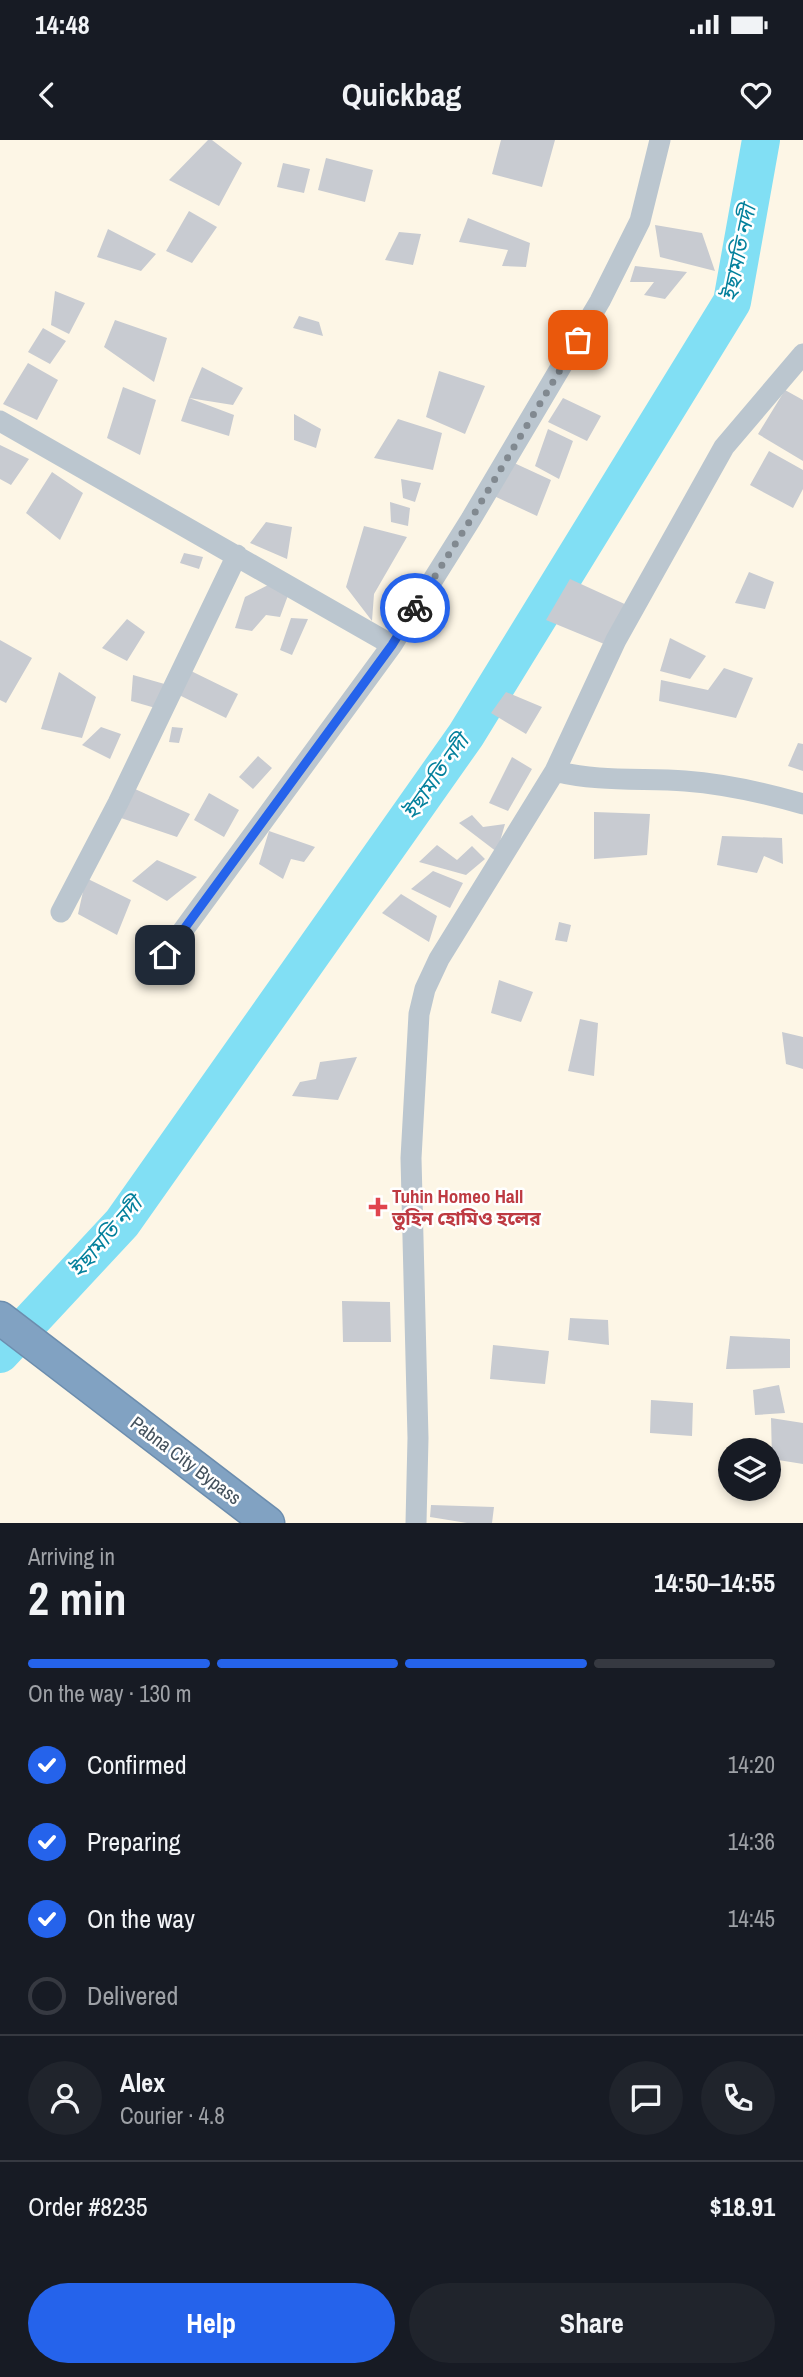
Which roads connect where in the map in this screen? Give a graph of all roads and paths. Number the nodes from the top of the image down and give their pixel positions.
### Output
1 (660, 140) edge
2 (803, 354) edge
3 (0, 421) edge
4 (237, 555) junction
5 (392, 645) junction
6 (555, 771) junction
7 (803, 804) edge
8 (61, 912) dead end
9 (165, 955) dead end
10 (0, 1318) edge
11 (268, 1523) edge
12 (416, 1523) edge

1 - 5 street
2 - 6 street
3 - 4 street
4 - 5 street
4 - 8 street
5 - 9 street
6 - 7 street
6 - 12 street
10 - 11 highway, Pabna City Bypass

